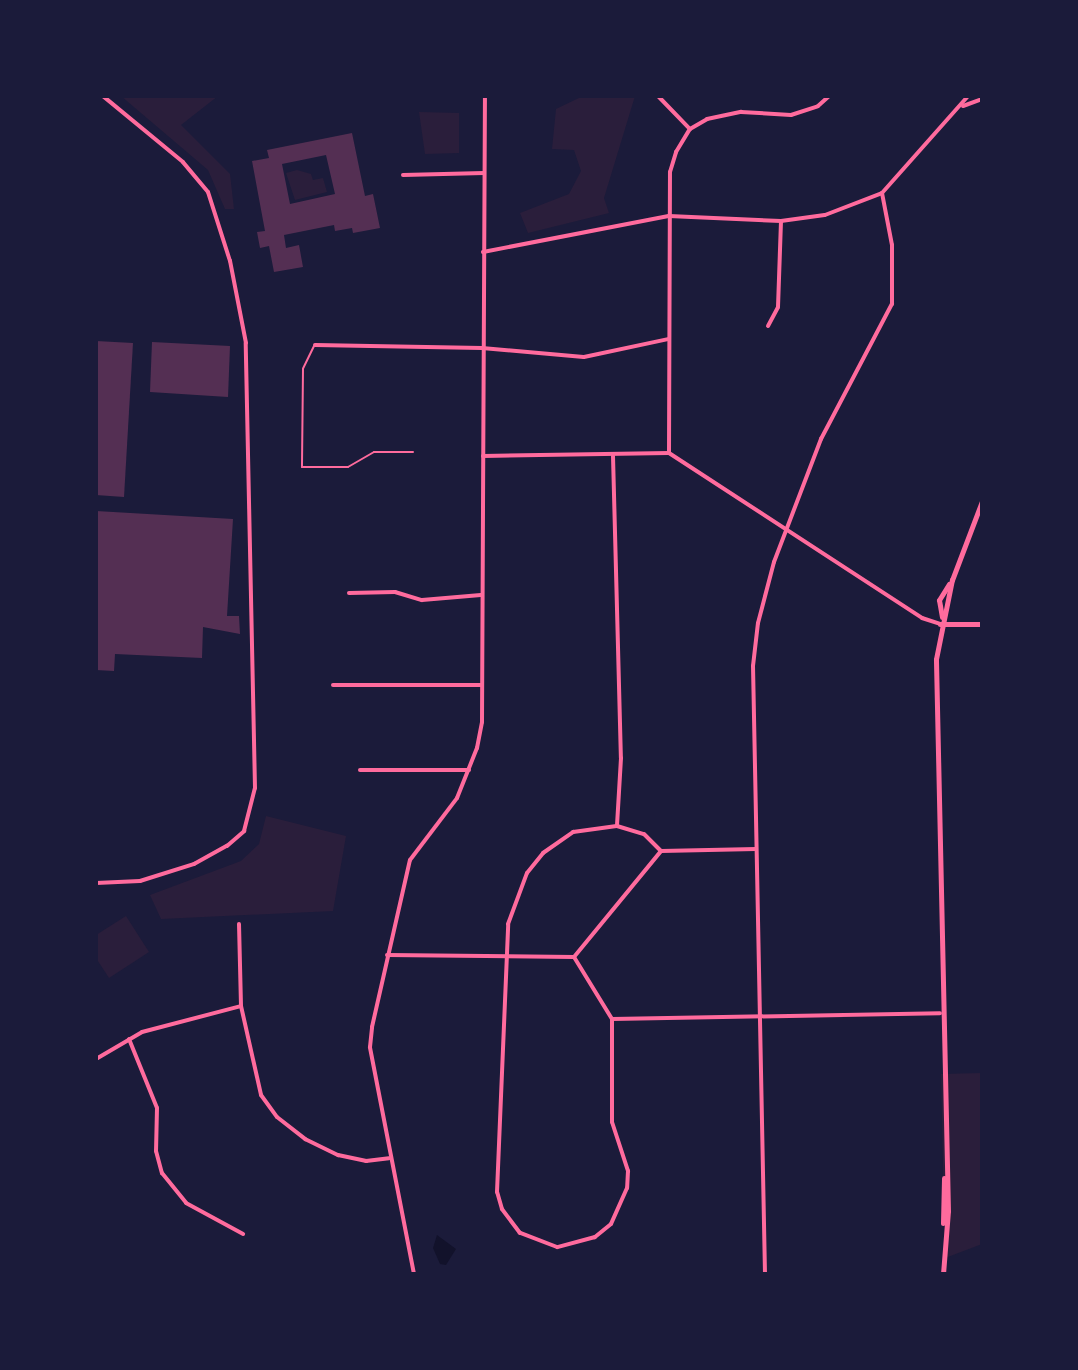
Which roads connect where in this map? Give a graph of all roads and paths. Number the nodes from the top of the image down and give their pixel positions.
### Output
1 (103, 96) edge
2 (485, 96) edge
3 (658, 96) edge
4 (829, 96) edge
5 (968, 96) edge
6 (982, 99) edge
7 (961, 107) junction
8 (690, 129) junction
9 (484, 173) junction
10 (403, 175) dead end
11 (882, 193) junction
12 (669, 216) junction
13 (781, 221) junction
14 (483, 252) junction
15 (768, 326) dead end
16 (669, 339) junction
17 (315, 345) joint
18 (482, 348) junction
19 (413, 452) dead end
20 (669, 453) junction
21 (483, 456) junction
22 (613, 456) junction
23 (982, 501) edge
24 (788, 530) junction
25 (349, 593) dead end
26 (481, 595) junction
27 (941, 620) junction
28 (982, 624) edge
29 (333, 685) dead end
30 (481, 685) junction
31 (360, 770) dead end
32 (469, 770) junction
33 (617, 826) junction
34 (756, 849) junction
35 (661, 851) junction
36 (96, 883) edge
37 (239, 924) dead end
38 (387, 955) junction
39 (504, 956) junction
40 (574, 957) junction
41 (241, 1006) junction
42 (940, 1013) junction
43 (760, 1017) junction
44 (612, 1019) junction
45 (129, 1039) junction
46 (96, 1059) edge
47 (390, 1158) junction
48 (243, 1234) dead end
49 (414, 1274) edge
50 (765, 1274) edge
51 (943, 1274) edge

1 - 36 street
2 - 9 street
3 - 8 street
4 - 8 street
5 - 7 street
6 - 7 street
7 - 11 street
8 - 12 street
9 - 10 street
9 - 14 street
11 - 13 street
11 - 24 street
12 - 13 street
12 - 14 street
12 - 16 street
13 - 15 street
14 - 18 street
16 - 18 street
16 - 20 street
17 - 18 street
17 - 19 lane
18 - 21 street
20 - 22 street
20 - 24 street
21 - 22 street
21 - 26 street
22 - 33 street
23 - 27 street
24 - 27 street
24 - 34 street
25 - 26 street
26 - 30 street
27 - 28 street
27 - 42 street
29 - 30 street
30 - 32 street
31 - 32 street
32 - 38 street
33 - 35 street
33 - 39 street
34 - 35 street
34 - 43 street
35 - 40 street
37 - 41 street
38 - 39 street
38 - 47 street
39 - 40 street
39 - 44 street
40 - 44 street
41 - 45 street
41 - 47 street
42 - 43 street
42 - 51 street
43 - 44 street
43 - 50 street
45 - 46 street
45 - 48 street
47 - 49 street

